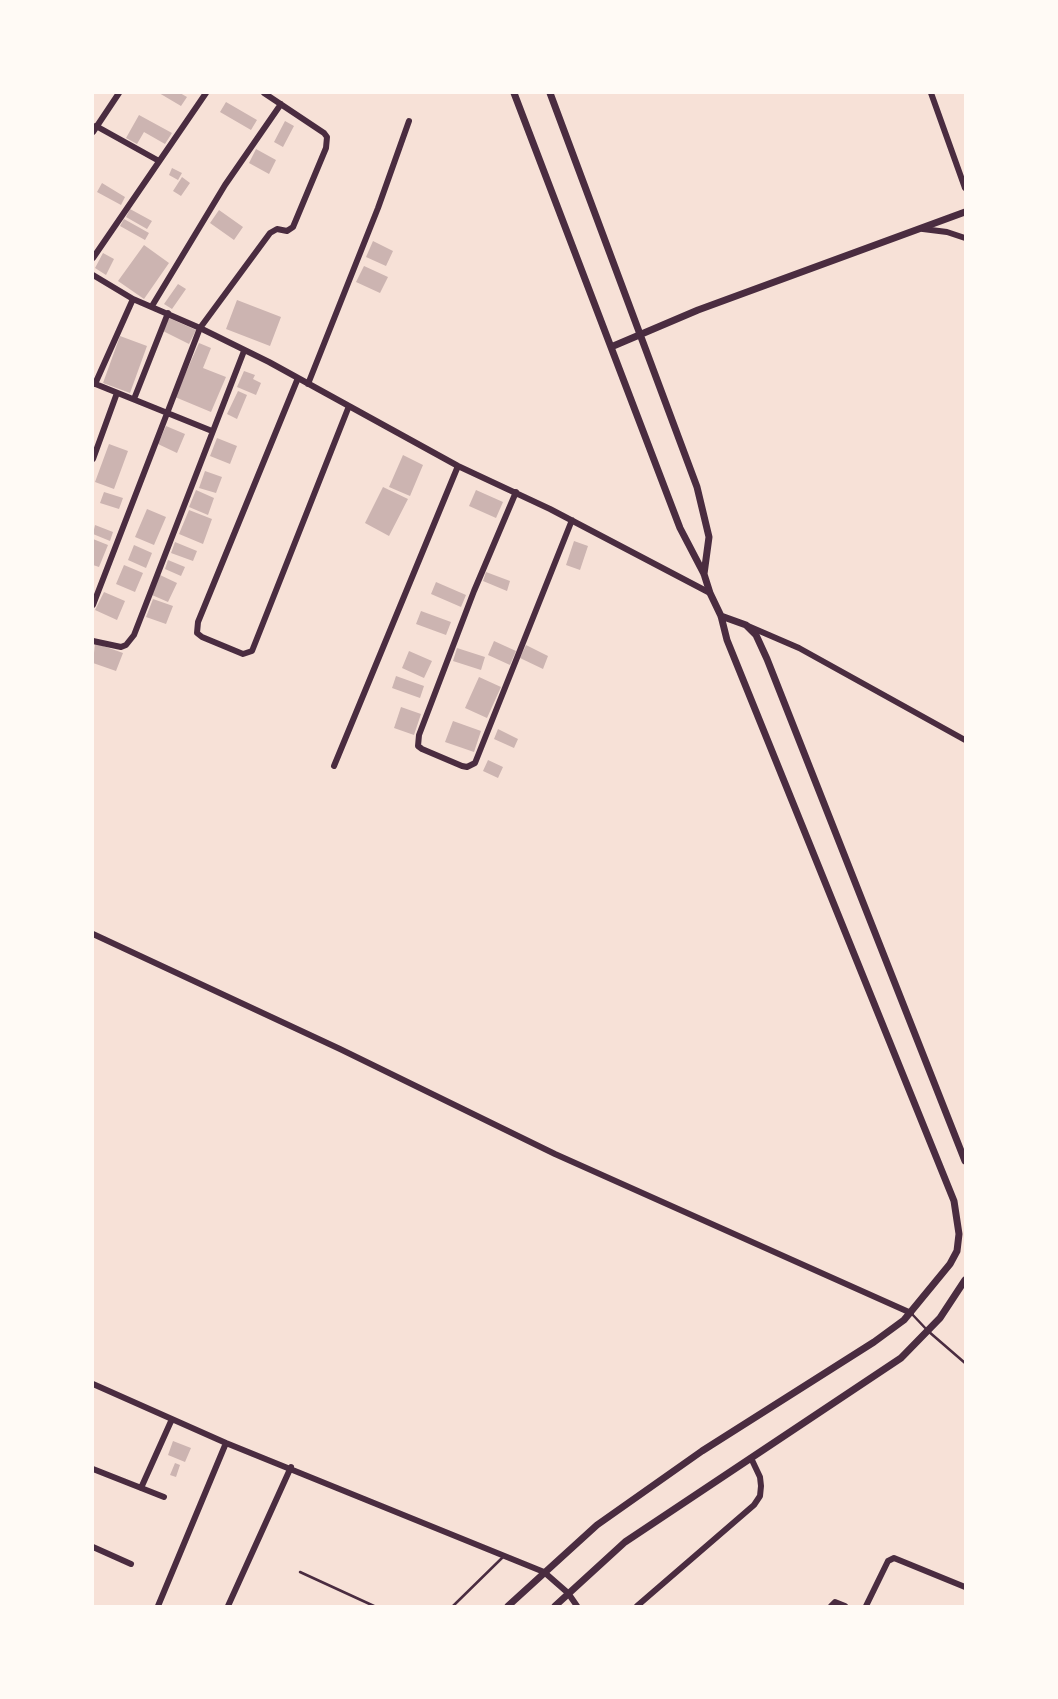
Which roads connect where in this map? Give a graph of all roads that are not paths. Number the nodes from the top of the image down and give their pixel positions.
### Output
1 (119, 93) edge
2 (206, 93) edge
3 (264, 93) edge
4 (514, 93) edge
5 (550, 93) edge
6 (932, 93) edge
7 (281, 104) junction
8 (409, 121) dead end
9 (95, 129) edge
10 (159, 161) junction
11 (965, 188) edge
12 (965, 212) edge
13 (923, 229) junction
14 (965, 239) edge
15 (93, 258) edge
16 (93, 275) edge
17 (133, 299) junction
18 (152, 306) junction
19 (168, 313) junction
20 (201, 328) junction
21 (640, 334) junction
22 (611, 347) junction
23 (244, 351) junction
24 (298, 378) junction
25 (94, 383) edge
26 (308, 384) junction
27 (117, 393) junction
28 (134, 400) junction
29 (349, 406) junction
30 (167, 412) junction
31 (212, 431) junction
32 (93, 459) edge
33 (458, 466) junction
34 (516, 492) junction
35 (572, 520) junction
36 (704, 574) junction
37 (710, 593) junction
38 (93, 605) edge
39 (721, 616) junction
40 (746, 625) junction
41 (93, 641) edge
42 (965, 740) edge
43 (334, 766) dead end
44 (93, 934) edge
45 (965, 1161) edge
46 (965, 1280) edge
47 (911, 1313) junction
48 (928, 1332) junction
49 (965, 1363) edge
50 (93, 1384) edge
51 (172, 1419) junction
52 (226, 1443) junction
53 (751, 1458) junction
54 (290, 1467) junction
55 (93, 1469) edge
56 (141, 1488) junction
57 (164, 1497) dead end
58 (93, 1548) edge
59 (504, 1555) junction
60 (131, 1564) dead end
61 (300, 1572) dead end
62 (544, 1572) junction
63 (965, 1587) edge
64 (568, 1593) junction
65 (158, 1606) edge
66 (228, 1606) edge
67 (374, 1606) edge
68 (453, 1606) edge
69 (508, 1606) edge
70 (555, 1606) edge
71 (576, 1606) edge
72 (637, 1606) edge
73 (831, 1606) edge
74 (845, 1606) edge
75 (866, 1606) edge

1 - 9 street
2 - 10 street
3 - 7 street
4 - 22 street
5 - 21 street
6 - 11 street
7 - 18 street
7 - 20 street
8 - 26 street
9 - 10 street
10 - 15 street
12 - 13 street
13 - 14 street
13 - 21 street
16 - 17 street
17 - 18 street
17 - 25 street
18 - 19 street
19 - 20 street
19 - 28 street
20 - 23 street
20 - 30 street
21 - 22 street
21 - 36 street
22 - 36 street
23 - 24 street
23 - 31 street
24 - 26 street
24 - 29 street
25 - 27 street
26 - 29 street
27 - 28 street
27 - 32 street
28 - 30 street
29 - 33 street
30 - 31 street
30 - 38 street
31 - 41 street
33 - 34 street
33 - 43 street
34 - 35 street
34 - 35 street
35 - 37 street
36 - 37 street
37 - 39 street
39 - 40 street
39 - 47 street
40 - 42 street
40 - 45 street
44 - 47 street
46 - 48 street
47 - 48 lane
47 - 62 street
48 - 49 lane
48 - 53 street
50 - 51 street
51 - 52 street
51 - 56 street
52 - 54 street
52 - 65 street
53 - 64 street
53 - 72 street
54 - 59 street
54 - 66 street
55 - 56 street
56 - 57 street
58 - 60 street
59 - 62 street
59 - 68 lane
61 - 67 lane
62 - 64 street
62 - 69 street
63 - 75 street
64 - 70 street
64 - 71 street
73 - 74 street

